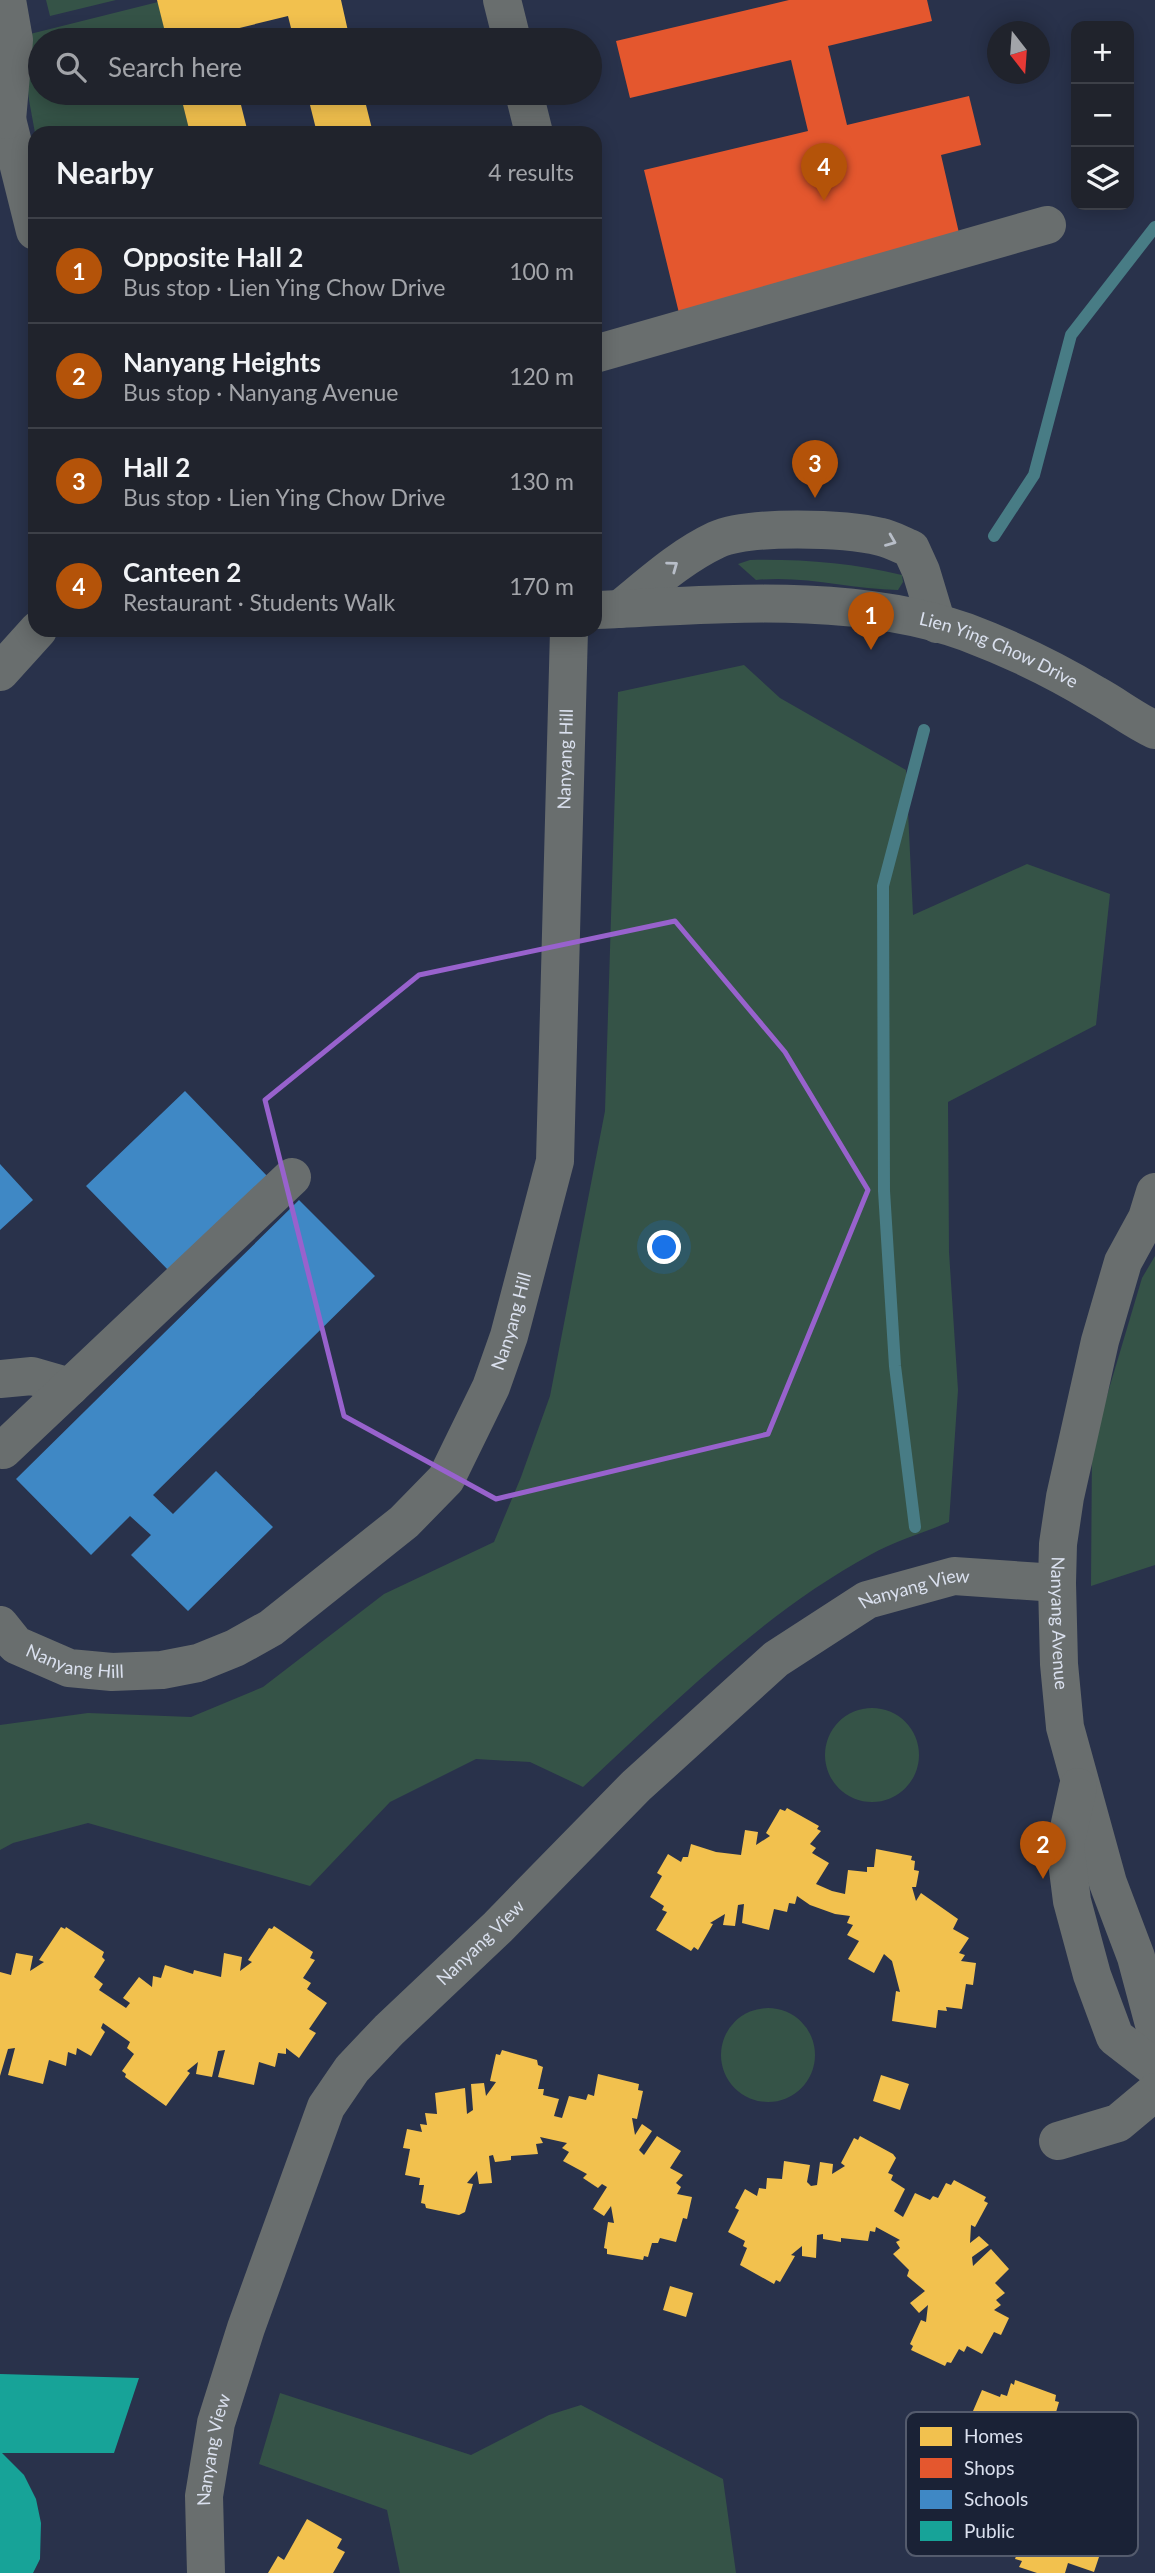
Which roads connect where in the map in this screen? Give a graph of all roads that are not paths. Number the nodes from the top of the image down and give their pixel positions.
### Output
1 (8, 0) edge
2 (527, 105) edge
3 (4, 107) edge
4 (532, 126) edge
5 (28, 203) edge
6 (1047, 225) dead end
7 (602, 352) edge
8 (608, 610) edge
9 (937, 624) junction
10 (32, 637) edge
11 (569, 637) edge
12 (0, 672) edge
13 (1149, 731) edge
14 (292, 1177) dead end
15 (1152, 1206) edge
16 (0, 1380) edge
17 (69, 1387) junction
18 (3, 1450) dead end
19 (1057, 1583) junction
20 (0, 1625) edge
21 (1080, 1779) junction
22 (1155, 2028) edge
23 (1155, 2068) edge
24 (1155, 2092) edge
25 (1058, 2141) dead end
26 (206, 2573) edge

1 - 3 street
2 - 4 street
3 - 5 street
6 - 7 street
8 - 9 street, Lien Ying Chow Drive
8 -> 9 street
9 - 13 street, Lien Ying Chow Drive
10 - 12 street
11 - 20 street, Nanyang Hill
14 - 17 street
15 - 19 street, Nanyang Avenue
16 - 17 street
17 - 18 street
19 - 21 street, Nanyang Avenue
19 - 26 street, Nanyang View
21 - 22 street, Nanyang Avenue
21 - 23 street
24 - 25 street

